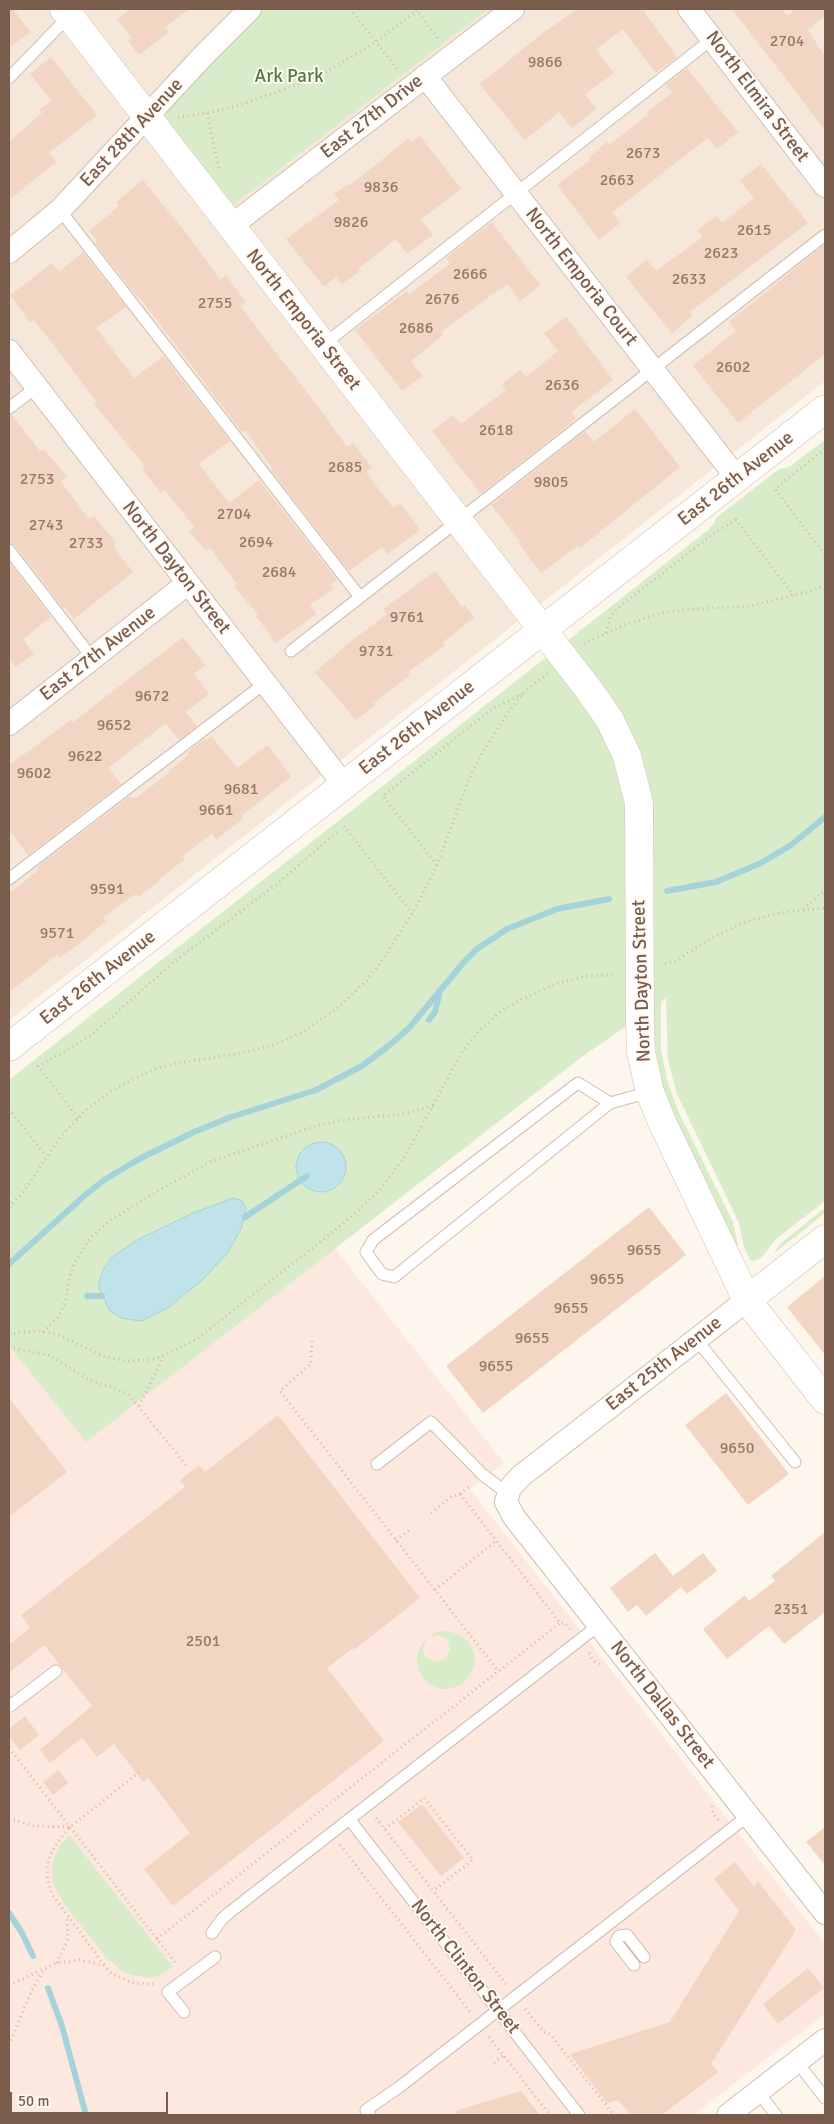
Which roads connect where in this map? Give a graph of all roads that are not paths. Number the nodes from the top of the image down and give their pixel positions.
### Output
1 (250, 9) edge
2 (513, 9) edge
3 (690, 9) edge
4 (69, 11) edge
5 (712, 39) junction
6 (9, 78) edge
7 (418, 81) junction
8 (159, 117) junction
9 (825, 186) edge
10 (516, 192) junction
11 (60, 210) junction
12 (231, 226) junction
13 (825, 235) edge
14 (9, 252) edge
15 (323, 345) junction
16 (9, 351) edge
17 (652, 368) junction
18 (37, 387) junction
19 (9, 408) edge
20 (825, 409) edge
21 (737, 478) junction
22 (458, 520) junction
23 (9, 550) edge
24 (188, 583) junction
25 (360, 597) junction
26 (542, 630) junction
27 (291, 651) dead end
28 (93, 659) junction
29 (265, 683) junction
30 (9, 724) edge
31 (344, 785) junction
32 (9, 879) edge
33 (9, 1047) edge
34 (650, 1092) junction
35 (610, 1103) junction
36 (825, 1238) edge
37 (747, 1300) junction
38 (696, 1340) junction
39 (825, 1400) edge
40 (795, 1462) dead end
41 (377, 1464) dead end
42 (507, 1493) junction
43 (599, 1625) junction
44 (56, 1671) dead end
45 (9, 1705) edge
46 (749, 1815) junction
47 (350, 1820) junction
48 (825, 1913) edge
49 (610, 1924) junction
50 (212, 1933) dead end
51 (619, 1936) junction
52 (215, 1957) dead end
53 (644, 1957) dead end
54 (634, 1965) dead end
55 (498, 2010) junction
56 (184, 2012) dead end
57 (825, 2040) edge
58 (797, 2062) junction
59 (758, 2092) junction
60 (825, 2098) edge
61 (370, 2115) edge
62 (580, 2115) edge
63 (728, 2115) edge
64 (776, 2115) edge

1 - 8 street, East 28th Avenue
2 - 7 street, East 27th Drive
3 - 5 street, North Elmira Street
4 - 6 lane
4 - 8 street, North Emporia Street
5 - 9 street, North Elmira Street
5 - 10 lane
7 - 10 street, North Emporia Court
7 - 12 street, East 27th Drive
8 - 11 street, East 28th Avenue
8 - 12 street, North Emporia Street
10 - 15 lane
10 - 17 street, North Emporia Court
11 - 14 street, East 28th Avenue
11 - 25 lane
12 - 15 street, North Emporia Street
13 - 17 lane
15 - 22 street, North Emporia Street
16 - 18 street, North Dayton Street
17 - 21 street, North Emporia Court
17 - 22 lane
18 - 19 lane
18 - 24 street, North Dayton Street
20 - 21 street, East 26th Avenue
21 - 26 street, East 26th Avenue
22 - 25 lane
22 - 26 street, North Emporia Street
23 - 28 lane
24 - 28 street, East 27th Avenue
24 - 29 street, North Dayton Street
25 - 27 lane
26 - 31 street, East 26th Avenue
26 - 34 street, North Dayton Street
28 - 30 street, East 27th Avenue
29 - 31 street, North Dayton Street
29 - 32 lane
31 - 33 street, East 26th Avenue
34 - 35 lane
34 - 37 street, North Dayton Street
35 - 35 lane
36 - 37 street, East 25th Avenue
37 - 38 street, East 25th Avenue
37 - 39 street, North Dayton Street
38 - 40 lane
38 - 42 street, East 25th Avenue
41 - 42 lane
42 - 43 street, North Dallas Street
43 - 46 street, North Dallas Street
43 - 47 lane
44 - 45 lane
46 - 48 street, North Dallas Street
46 - 49 lane
47 - 50 lane
47 - 55 lane, North Clinton Street
49 - 51 lane
49 - 55 lane
51 - 53 lane
51 - 54 lane
52 - 56 lane
55 - 61 lane
55 - 62 lane, North Clinton Street
57 - 58 street
58 - 59 street
58 - 60 lane
59 - 63 street
59 - 64 lane

